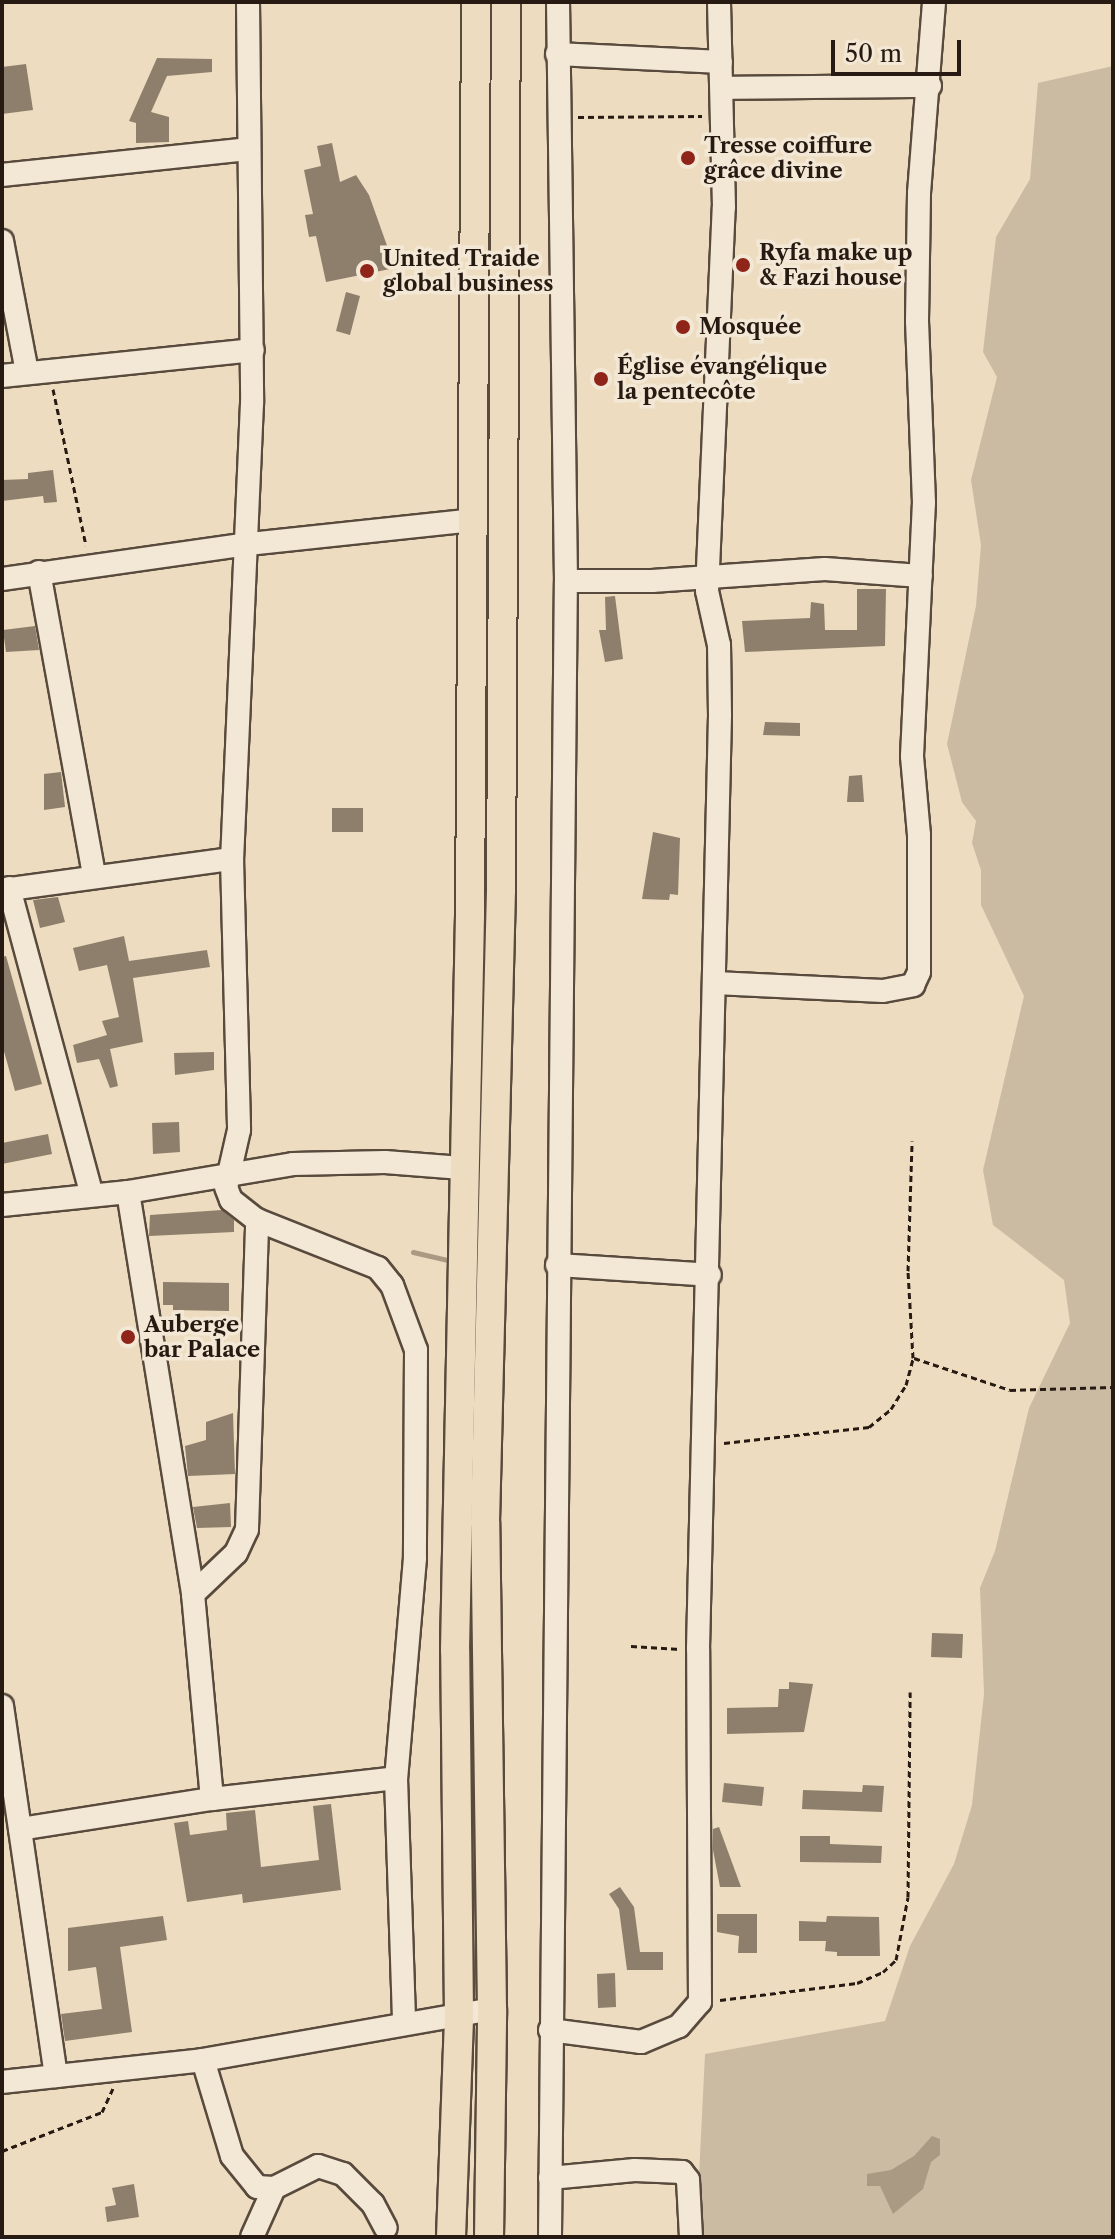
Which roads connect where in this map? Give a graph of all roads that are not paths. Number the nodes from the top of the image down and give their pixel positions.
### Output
1 (248, 2) edge
2 (476, 2) edge
3 (506, 2) edge
4 (558, 2) edge
5 (719, 2) edge
6 (934, 2) edge
7 (557, 54) junction
8 (721, 62) junction
9 (930, 86) junction
10 (722, 88) junction
11 (249, 149) junction
12 (2, 175) edge
13 (2, 241) edge
14 (253, 350) junction
15 (38, 371) junction
16 (2, 376) edge
17 (474, 520) junction
18 (249, 544) junction
19 (39, 572) junction
20 (921, 576) junction
21 (708, 577) junction
22 (2, 579) edge
23 (566, 581) junction
24 (232, 859) junction
25 (94, 875) junction
26 (6, 889) edge
27 (715, 983) junction
28 (462, 1168) junction
29 (225, 1176) junction
30 (128, 1192) junction
31 (92, 1195) junction
32 (2, 1205) edge
33 (257, 1220) junction
34 (557, 1265) junction
35 (710, 1275) junction
36 (193, 1594) junction
37 (2, 1706) edge
38 (396, 1778) junction
39 (212, 1799) junction
40 (20, 1829) junction
41 (492, 2009) junction
42 (459, 2015) junction
43 (404, 2024) junction
44 (550, 2030) junction
45 (203, 2060) junction
46 (56, 2076) junction
47 (2, 2082) edge
48 (550, 2178) junction
49 (274, 2188) junction
50 (386, 2228) dead end
51 (252, 2237) edge
52 (451, 2237) edge
53 (489, 2237) edge
54 (550, 2237) edge
55 (691, 2237) edge

1 - 11 street
2 - 17 main road
3 - 41 main road
4 - 7 street
5 - 8 street
6 - 9 street
7 - 8 street
7 - 23 street
8 - 10 street
9 - 10 street
9 - 20 street
10 - 21 street
11 - 12 street
11 - 14 street
13 - 15 street
14 - 15 street
14 - 18 street
15 - 16 street
17 - 18 street
17 - 28 main road
18 - 19 street
18 - 24 street
19 - 22 street
19 - 25 street
20 - 21 street
20 - 27 street
21 - 23 street
21 - 27 street
23 - 34 street
24 - 25 street
24 - 29 street
25 - 26 street
26 - 31 street
27 - 35 street
28 - 29 street
28 - 42 main road
29 - 30 street
29 - 33 street
30 - 31 street
30 - 36 street
31 - 32 street
33 - 36 street
33 - 38 street
34 - 35 street
34 - 44 street
35 - 44 street
36 - 39 street
37 - 40 street
38 - 39 street
38 - 43 street
39 - 40 street
40 - 46 street
41 - 42 street
41 - 53 main road
42 - 43 street
42 - 52 main road
43 - 45 street
44 - 48 street
45 - 46 street
45 - 49 street
46 - 47 street
48 - 54 street
48 - 55 street
49 - 50 street
49 - 51 street

